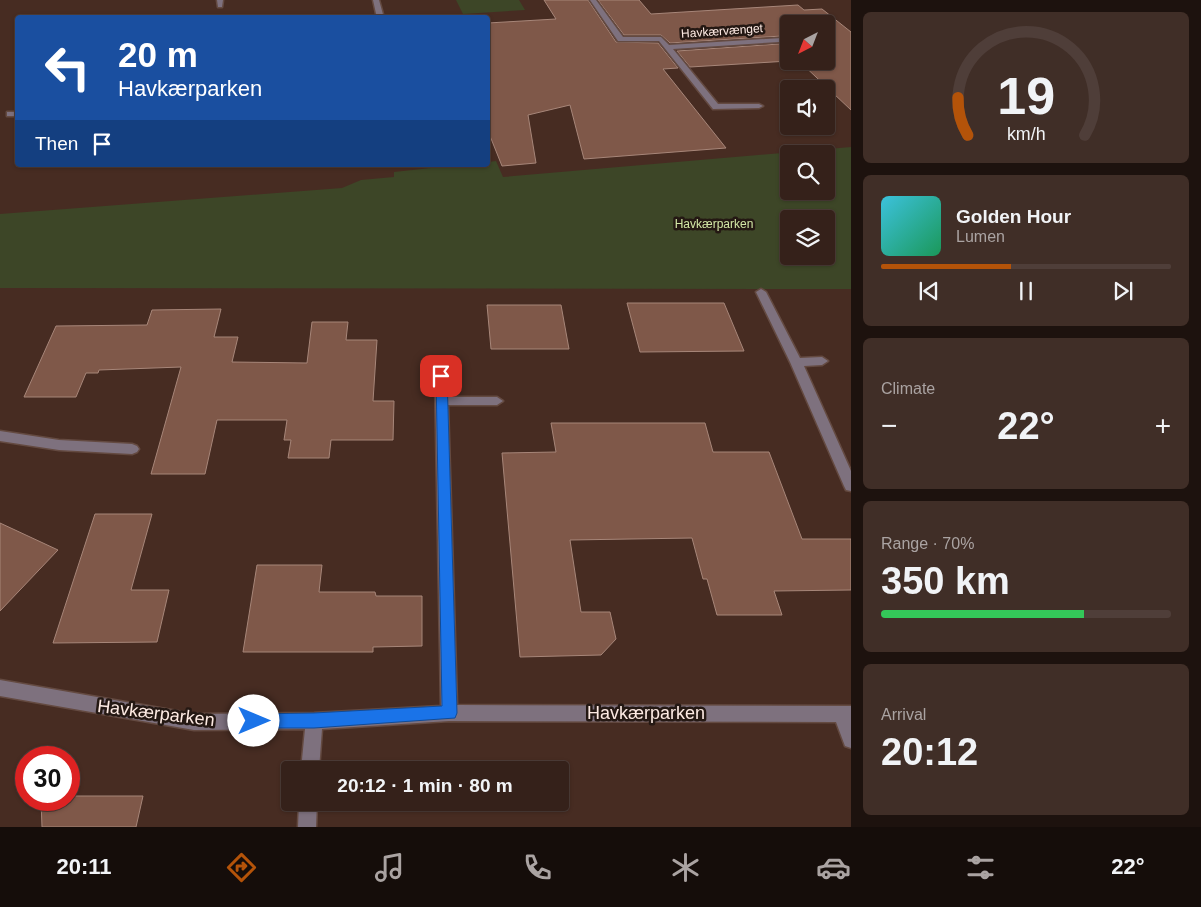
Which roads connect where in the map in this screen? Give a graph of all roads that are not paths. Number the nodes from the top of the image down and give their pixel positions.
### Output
1 (376, 0) edge
2 (593, 0) edge
3 (380, 15) edge
4 (779, 40) dead end
5 (667, 47) junction
6 (758, 106) dead end
7 (761, 292) dead end
8 (822, 361) dead end
9 (796, 362) junction
10 (441, 376) dead end
11 (442, 401) junction
12 (497, 401) dead end
13 (0, 436) edge
14 (132, 449) dead end
15 (851, 486) edge
16 (0, 688) edge
17 (449, 713) junction
18 (846, 714) edge
19 (314, 721) junction
20 (851, 740) edge
21 (311, 761) edge
22 (308, 811) edge
23 (307, 827) edge

1 - 3 street
2 - 5 street, Havkærvænget
4 - 5 street, Havkærvænget
5 - 6 street, Havkærvænget
7 - 9 street
8 - 9 street
9 - 15 street
10 - 11 street
11 - 12 street
11 - 17 street
13 - 14 street
16 - 19 street, Havkærparken
17 - 18 street, Havkærparken
17 - 19 street, Havkærparken
18 - 20 street, Havkærparken
19 - 21 street
22 - 23 street

